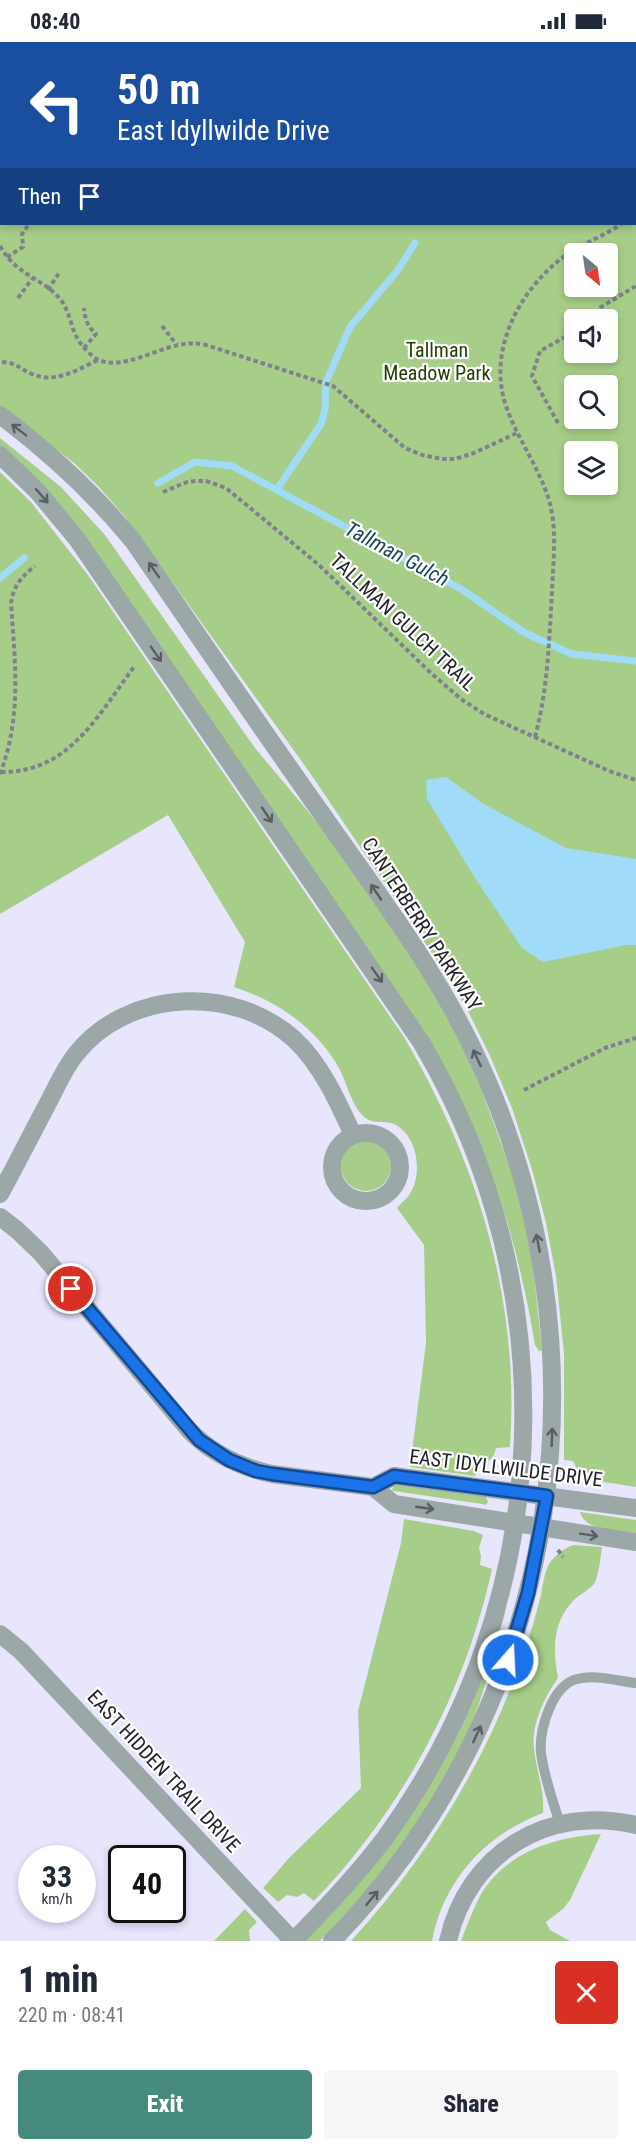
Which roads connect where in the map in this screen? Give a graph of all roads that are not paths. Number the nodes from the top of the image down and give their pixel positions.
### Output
1 (0, 415) edge
2 (0, 455) edge
3 (353, 1135) dead end
4 (0, 1194) edge
5 (0, 1217) edge
6 (373, 1487) junction
7 (519, 1492) junction
8 (547, 1496) junction
9 (636, 1508) edge
10 (515, 1522) junction
11 (542, 1527) junction
12 (636, 1542) edge
13 (0, 1634) edge
14 (636, 1683) edge
15 (560, 1824) junction
16 (636, 1825) edge
17 (293, 1941) edge
18 (332, 1941) edge
19 (448, 1941) edge

8 -> 1 street, CANTERBERRY PARKWAY
2 -> 7 street
3 - 4 street
5 - 6 street, EAST IDYLLWILDE DRIVE
6 - 7 street, EAST IDYLLWILDE DRIVE
6 -> 10 street, EAST IDYLLWILDE DRIVE
7 - 8 street, EAST IDYLLWILDE DRIVE
7 - 10 street
8 - 9 street, EAST IDYLLWILDE DRIVE
8 - 11 street, CANTERBERRY PARKWAY
10 - 11 street, EAST IDYLLWILDE DRIVE
10 - 17 street
11 -> 12 street, EAST IDYLLWILDE DRIVE
18 -> 11 street, CANTERBERRY PARKWAY
13 - 17 street, EAST HIDDEN TRAIL DRIVE
14 - 15 lane
15 - 16 street
15 - 19 street

